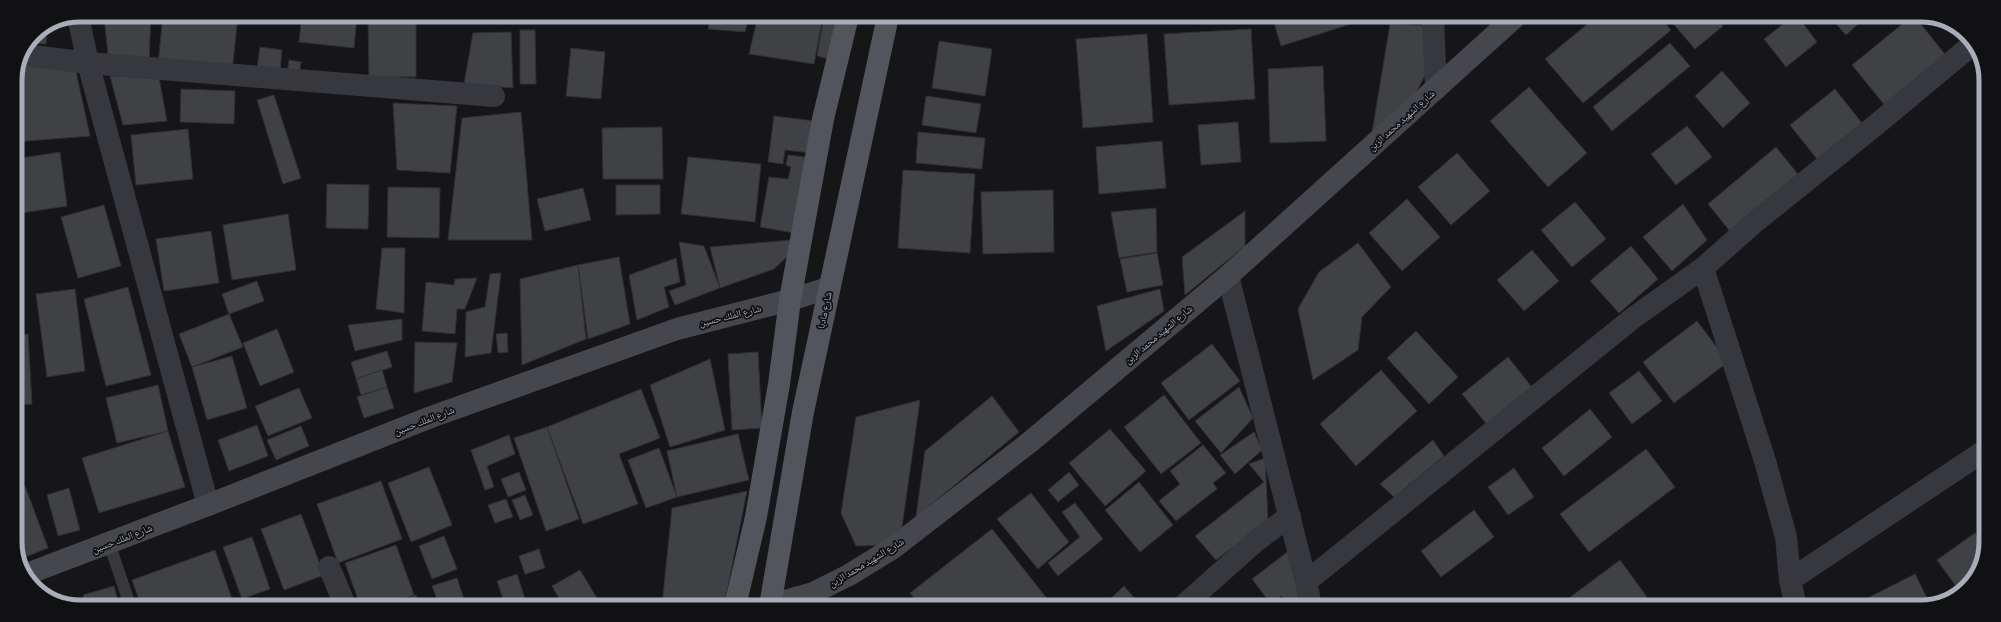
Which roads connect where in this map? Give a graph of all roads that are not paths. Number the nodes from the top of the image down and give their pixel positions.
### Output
1 (79, 22) edge
2 (847, 22) edge
3 (887, 22) edge
4 (1432, 22) edge
5 (1509, 22) edge
6 (1969, 48) edge
7 (27, 56) edge
8 (88, 63) junction
9 (1436, 88) junction
10 (494, 96) dead end
11 (1704, 268) junction
12 (1228, 276) junction
13 (828, 288) junction
14 (790, 300) junction
15 (1979, 454) edge
16 (208, 506) junction
17 (1290, 516) junction
18 (109, 543) junction
19 (329, 567) dead end
20 (31, 572) edge
21 (1790, 580) junction
22 (1306, 582) junction
23 (128, 600) edge
24 (343, 600) edge
25 (735, 600) edge
26 (771, 600) edge
27 (788, 600) edge
28 (1190, 600) edge
29 (1310, 600) edge
30 (1794, 600) edge

1 - 8 street
2 - 14 main road
3 - 13 main road, شارع مادبا
4 - 9 street
5 - 9 street, شارع الشهيد محمد الزبن
6 - 11 street
7 - 8 street
8 - 10 street
8 - 16 street
9 - 12 street, شارع الشهيد محمد الزبن
11 - 21 street
11 - 22 street
12 - 17 street
12 - 27 street, شارع الشهيد محمد الزبن
13 - 14 street, شارع الملك حسين
13 - 26 main road, شارع مادبا
14 - 16 street, شارع الملك حسين
14 - 25 main road
15 - 21 street
16 - 18 street, شارع الملك حسين
17 - 22 street
17 - 28 street
18 - 20 street, شارع الملك حسين
18 - 23 lane
19 - 24 street
21 - 30 street
22 - 29 street

